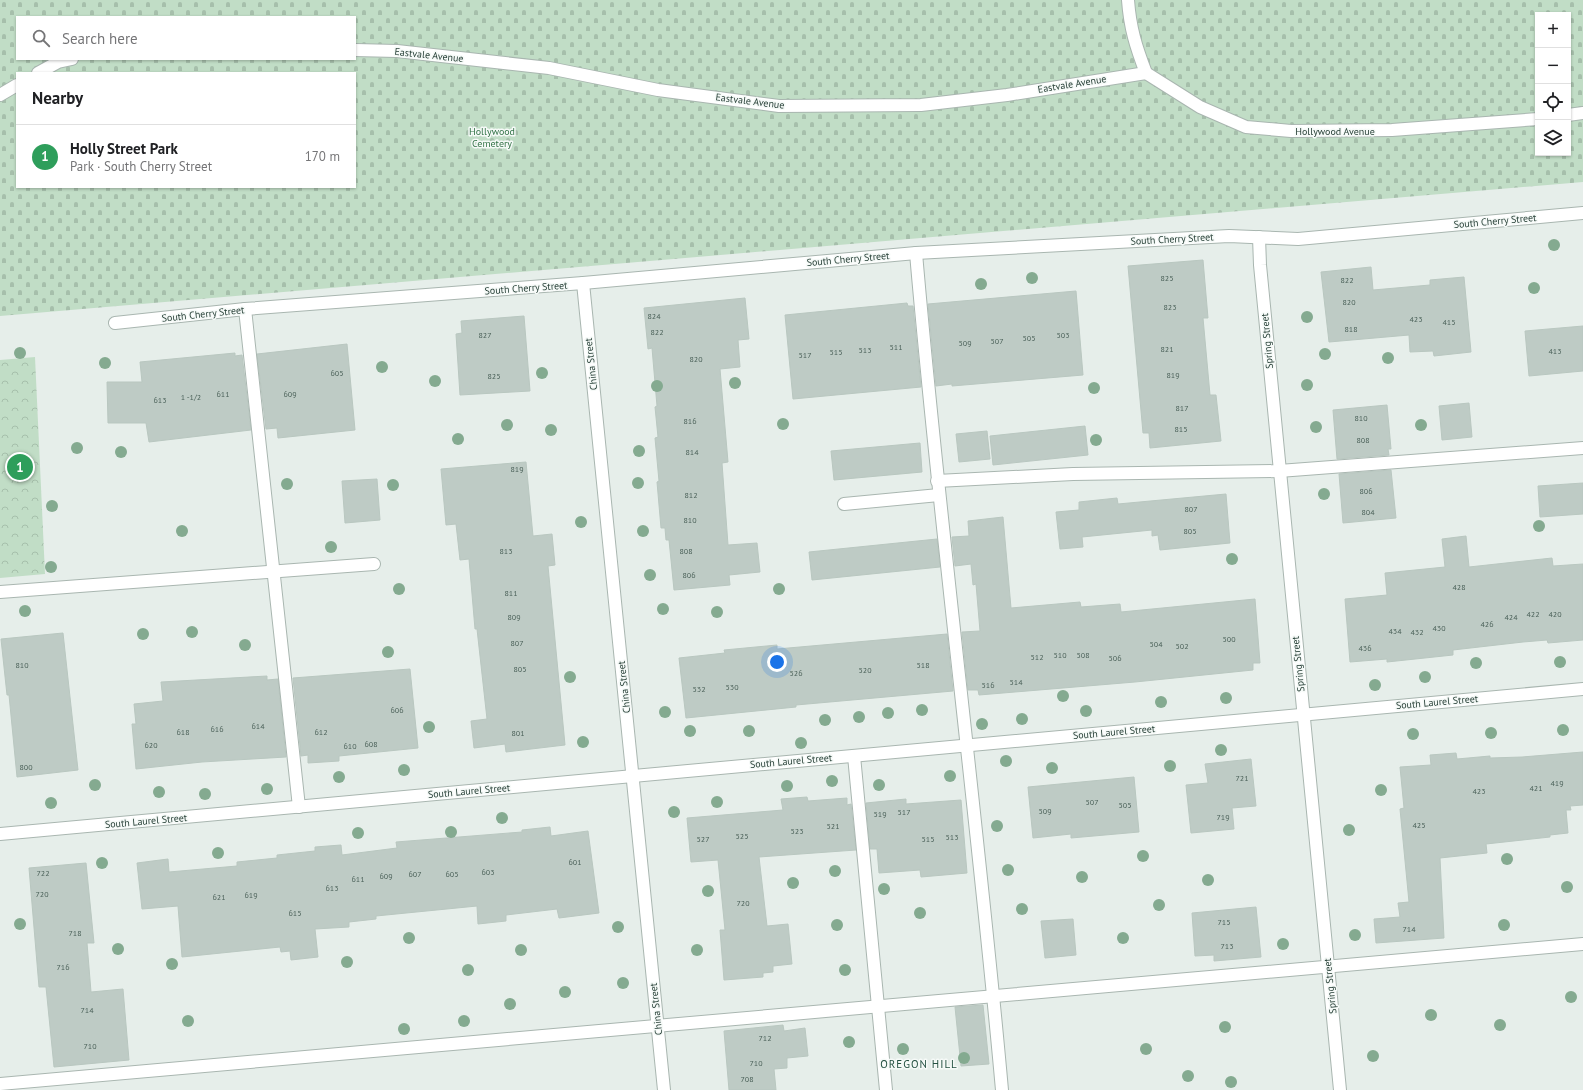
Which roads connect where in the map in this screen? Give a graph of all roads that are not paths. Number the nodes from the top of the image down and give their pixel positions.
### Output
1 (1128, 0) edge
2 (356, 50) edge
3 (67, 60) edge
4 (40, 72) edge
5 (1146, 72) junction
6 (16, 86) edge
7 (0, 95) edge
8 (1583, 113) edge
9 (1571, 115) edge
10 (1535, 119) edge
11 (1583, 213) edge
12 (1259, 237) junction
13 (916, 253) junction
14 (583, 283) junction
15 (245, 309) junction
16 (115, 323) dead end
17 (1583, 448) edge
18 (1279, 471) junction
19 (937, 481) junction
20 (939, 496) junction
21 (844, 504) dead end
22 (374, 564) dead end
23 (274, 572) junction
24 (0, 592) edge
25 (1583, 689) edge
26 (1303, 715) junction
27 (967, 745) junction
28 (854, 756) junction
29 (633, 776) junction
30 (299, 807) junction
31 (0, 834) edge
32 (1583, 944) edge
33 (1328, 968) junction
34 (994, 996) junction
35 (878, 1005) junction
36 (658, 1025) junction
37 (0, 1084) edge
38 (664, 1090) edge
39 (886, 1090) edge
40 (1002, 1090) edge
41 (1340, 1090) edge

1 - 5 street
2 - 5 street, Eastvale Avenue
3 - 4 street
5 - 10 street, Hollywood Avenue
6 - 7 street
8 - 9 street
11 - 12 street, South Cherry Street
12 - 13 street, South Cherry Street
12 - 18 street, Spring Street
13 - 14 street, South Cherry Street
13 - 19 street
14 - 15 street, South Cherry Street
14 - 29 street, China Street
15 - 16 street, South Cherry Street
15 - 23 street
17 - 18 street
18 - 19 street
18 - 26 street, Spring Street
19 - 20 street
20 - 21 street
20 - 27 street
22 - 23 street
23 - 24 street
23 - 30 street
25 - 26 street, South Laurel Street
26 - 27 street, South Laurel Street
26 - 33 street, Spring Street
27 - 28 street, South Laurel Street
27 - 34 street
28 - 29 street, South Laurel Street
28 - 35 street
29 - 30 street, South Laurel Street
29 - 36 street, China Street
30 - 31 street, South Laurel Street
32 - 33 street
33 - 34 street
33 - 41 street, Spring Street
34 - 35 street
34 - 40 street
35 - 36 street
35 - 39 street
36 - 37 street
36 - 38 street, China Street

